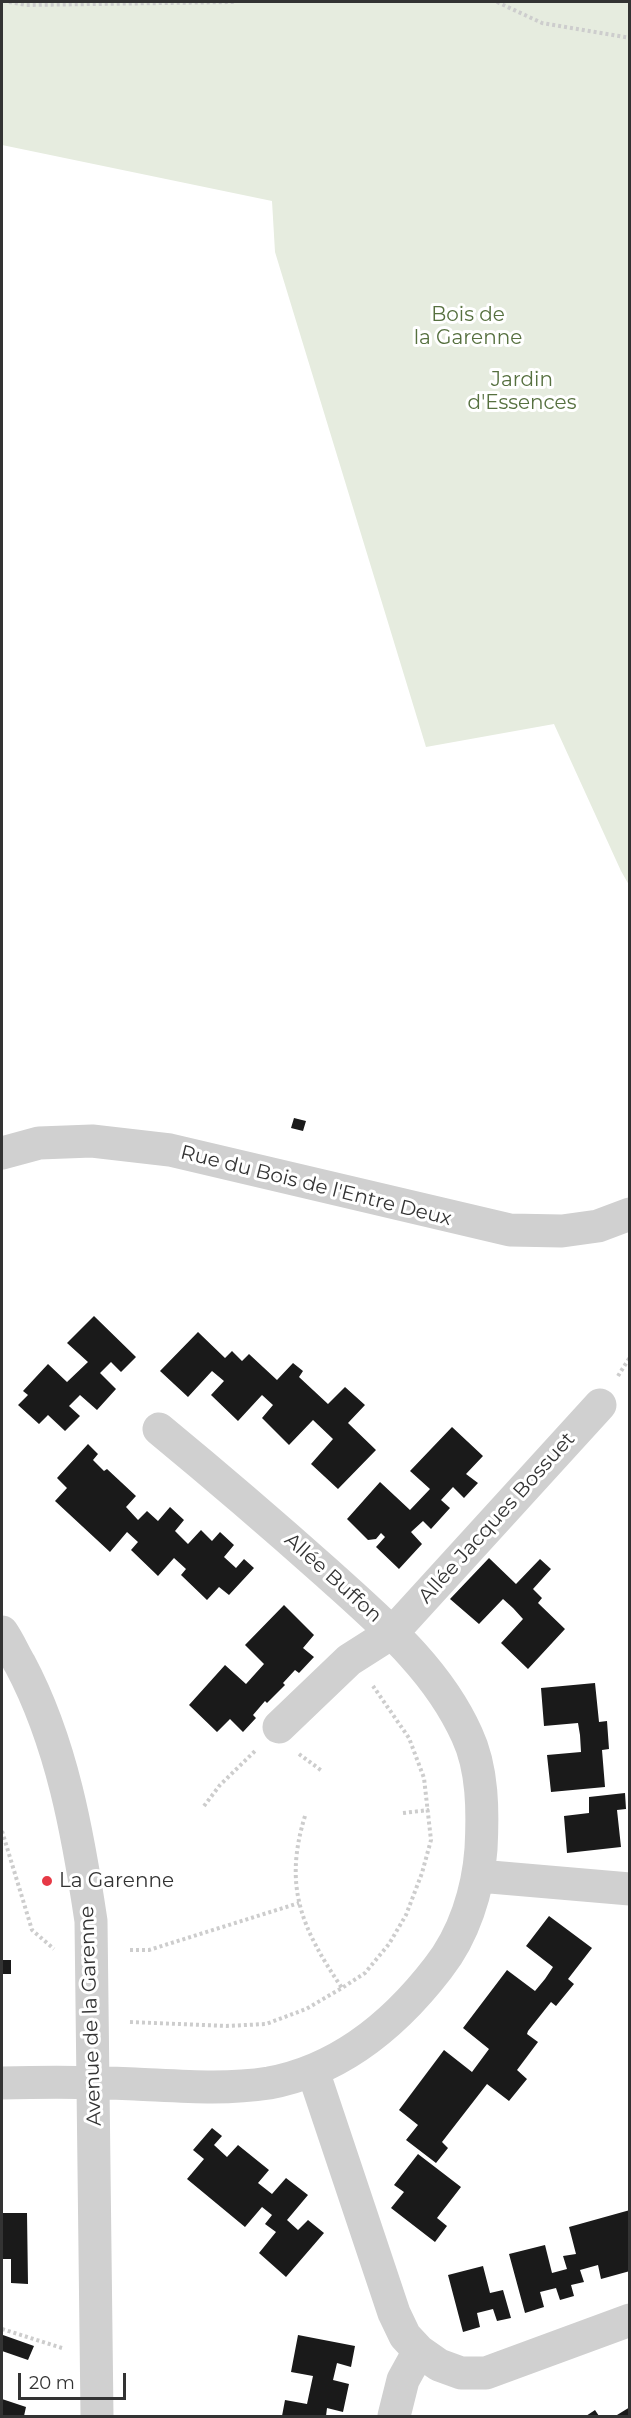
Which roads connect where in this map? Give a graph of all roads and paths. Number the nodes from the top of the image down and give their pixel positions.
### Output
1 (9, 2) edge
2 (234, 2) edge
3 (497, 2) edge
4 (630, 38) edge
5 (2, 1153) edge
6 (630, 1214) edge
7 (600, 1405) dead end
8 (159, 1429) dead end
9 (2, 1632) edge
10 (393, 1632) junction
11 (349, 1660) junction
12 (279, 1727) joint
13 (204, 1806) dead end
14 (429, 1810) junction
15 (403, 1813) dead end
16 (305, 1816) dead end
17 (2, 1831) edge
18 (479, 1876) junction
19 (630, 1890) edge
20 (299, 1903) junction
21 (54, 1949) dead end
22 (130, 1950) dead end
23 (342, 1988) junction
24 (130, 2022) dead end
25 (313, 2071) junction
26 (94, 2082) junction
27 (2, 2083) edge
28 (630, 2320) edge
29 (2, 2329) edge
30 (63, 2348) dead end
31 (419, 2351) junction
32 (97, 2416) edge
33 (394, 2416) edge

1 - 2 path
3 - 4 path
5 - 6 street, Rue du Bois de l'Entre Deux
7 - 10 street, Allée Jacques Bossuet
8 - 10 street, Allée Buffon
9 - 26 street, Avenue de la Garenne
10 - 11 street, Allée Buffon
10 - 18 street
11 - 12 street, Allée Buffon
11 - 14 path
12 - 13 path
14 - 15 path
14 - 23 path
16 - 20 path
17 - 21 path
18 - 19 street
18 - 25 street
20 - 22 path
20 - 23 path
23 - 24 path
25 - 26 street
25 - 31 street
26 - 27 street
26 - 32 street, Avenue de la Garenne
28 - 31 street
29 - 30 path
31 - 33 street

